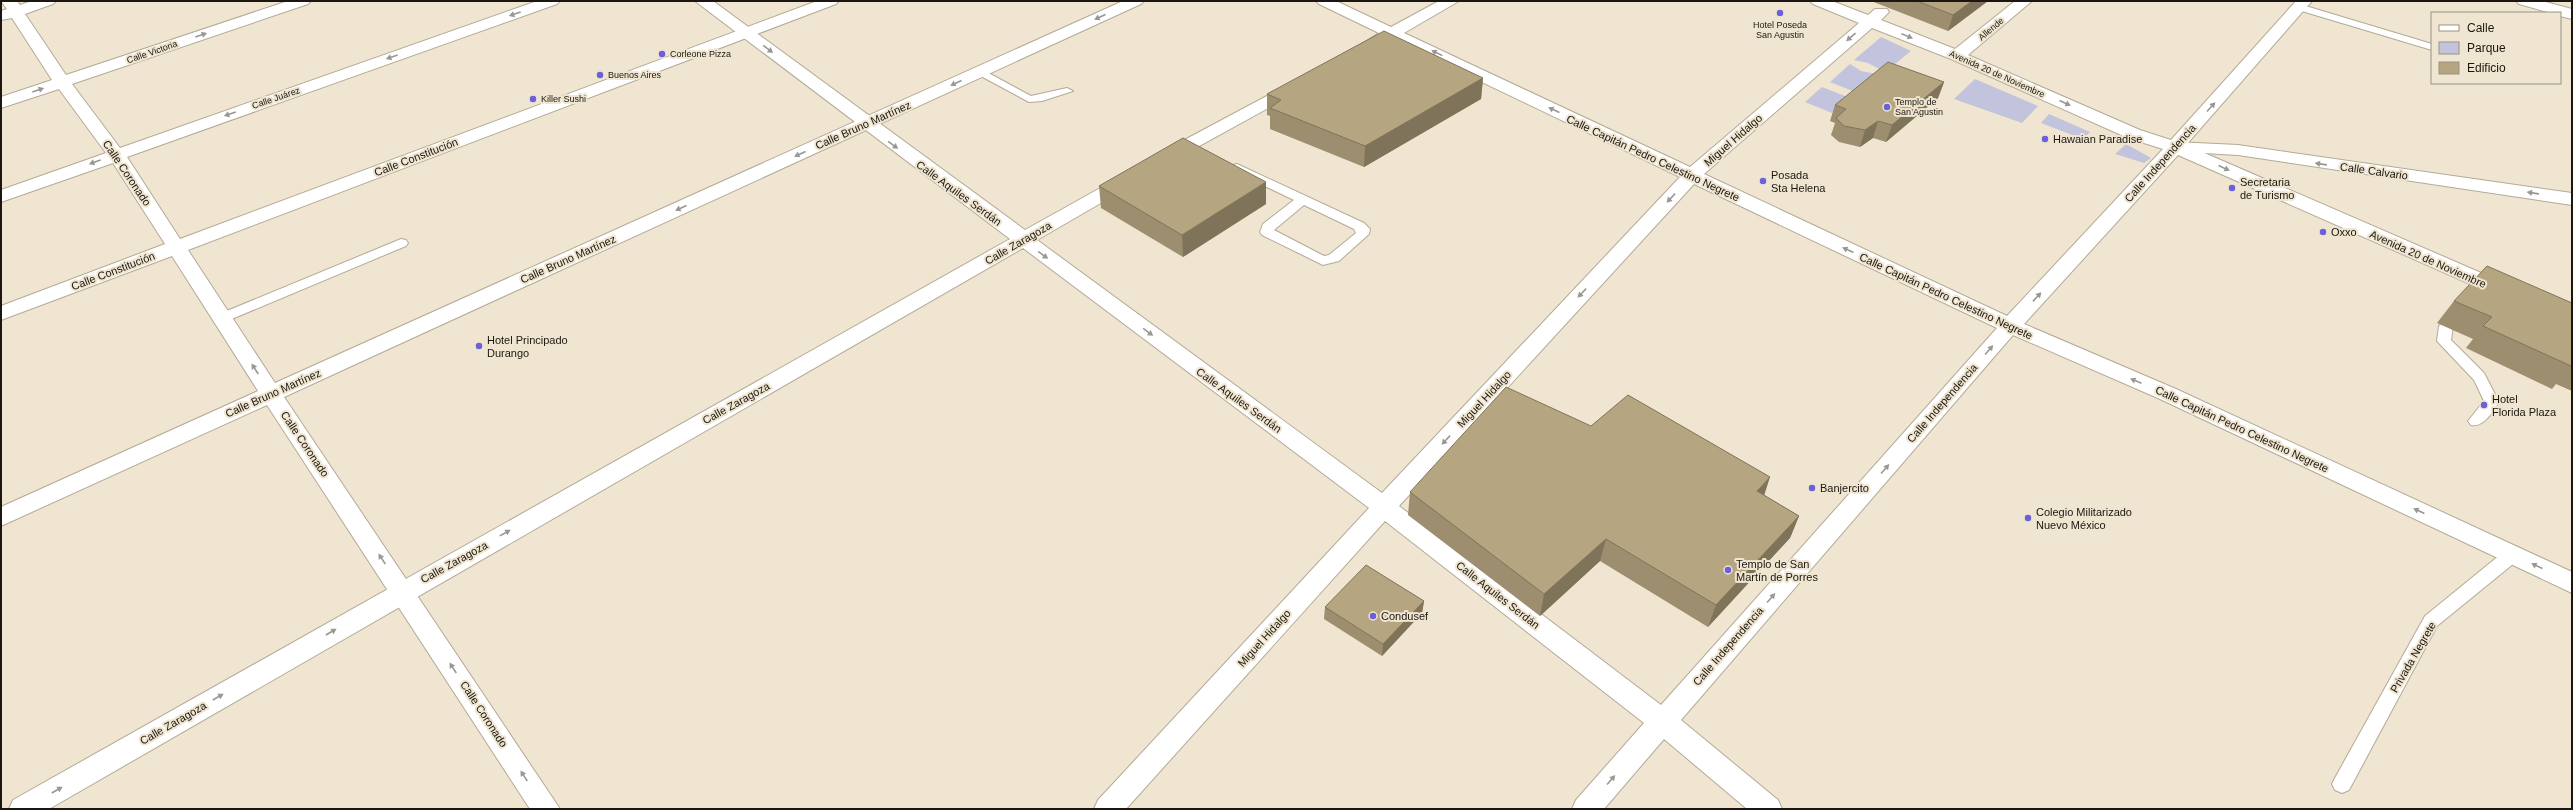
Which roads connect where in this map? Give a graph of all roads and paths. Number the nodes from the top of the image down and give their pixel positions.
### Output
1 (48, 1) edge
2 (303, 1) edge
3 (552, 1) edge
4 (702, 1) edge
5 (831, 1) edge
6 (1136, 1) edge
7 (1324, 1) edge
8 (1451, 1) edge
9 (1818, 1) edge
10 (1853, 1) edge
11 (2024, 1) edge
12 (2524, 1) edge
13 (2301, 4) edge
14 (8, 9) edge
15 (2572, 14) edge
16 (1875, 16) junction
17 (746, 32) junction
18 (1393, 32) junction
19 (2431, 47) edge
20 (1964, 51) junction
21 (1345, 58) edge
22 (981, 72) junction
23 (1311, 77) edge
24 (62, 82) junction
25 (1067, 91) dead end
26 (1, 103) edge
27 (866, 124) junction
28 (2175, 147) junction
29 (116, 154) junction
30 (1228, 164) edge
31 (1692, 176) junction
32 (1, 196) edge
33 (2572, 199) edge
34 (1303, 200) junction
35 (1023, 240) junction
36 (401, 244) dead end
37 (176, 247) junction
38 (2518, 298) edge
39 (1, 313) edge
40 (222, 318) junction
41 (2010, 326) junction
42 (2446, 326) dead end
43 (271, 394) junction
44 (2476, 422) dead end
45 (1384, 507) junction
46 (1, 516) edge
47 (2512, 555) junction
48 (2572, 583) edge
49 (403, 591) junction
50 (1662, 721) junction
51 (2342, 784) dead end
52 (24, 809) edge
53 (546, 809) edge
54 (1108, 809) edge
55 (1586, 809) edge
56 (1768, 809) edge

1 - 14 street
24 -> 2 street, Calle Victoria
3 -> 29 street, Calle Juárez
4 - 17 street, Calle Aquiles Serdán
5 - 17 street, Calle Constitución
6 -> 22 street, Calle Bruno Martínez
7 - 18 street, Calle Capitán Pedro Celestino Negrete
8 - 18 street
9 - 16 street, Avenida 20 de Noviembre
10 - 16 street, Avenida 20 de Noviembre
11 - 20 street, Allende
12 - 15 street
13 - 19 lane
28 -> 13 street, Calle Independencia
14 - 24 street, Calle Coronado
16 - 20 street, Avenida 20 de Noviembre
16 -> 31 street, Miguel Hidalgo
17 -> 27 street, Calle Aquiles Serdán
17 - 37 street, Calle Constitución
18 - 21 street
31 -> 18 street, Calle Capitán Pedro Celestino Negrete
20 - 28 street, Avenida 20 de Noviembre
22 - 25 lane
22 -> 27 street, Calle Bruno Martínez
23 - 35 street, Calle Zaragoza
26 -> 24 street, Calle Victoria
24 - 29 street, Calle Coronado
27 -> 35 street, Calle Aquiles Serdán
27 -> 43 street, Calle Bruno Martínez
33 -> 28 street, Calle Calvario
28 -> 38 street, Avenida 20 de Noviembre
41 -> 28 street, Calle Independencia
29 -> 32 street, Calle Juárez
29 - 37 street, Calle Coronado
30 - 34 lane
41 -> 31 street, Calle Capitán Pedro Celestino Negrete
31 -> 45 street, Miguel Hidalgo
34 - 34 lane
35 -> 45 street, Calle Aquiles Serdán
49 -> 35 street, Calle Zaragoza
36 - 40 lane
37 - 39 street, Calle Constitución
37 - 40 street, Calle Coronado
43 -> 40 street, Calle Coronado
47 -> 41 street, Calle Capitán Pedro Celestino Negrete
50 -> 41 street, Calle Independencia
42 - 44 lane
43 - 46 street, Calle Bruno Martínez
49 -> 43 street, Calle Coronado
45 - 50 street, Calle Aquiles Serdán
45 - 54 street, Miguel Hidalgo
48 -> 47 street, Calle Capitán Pedro Celestino Negrete
47 - 51 lane, Privada Negrete
52 -> 49 street, Calle Zaragoza
53 -> 49 street, Calle Coronado
55 -> 50 street, Calle Independencia
50 - 56 street, Calle Aquiles Serdán

